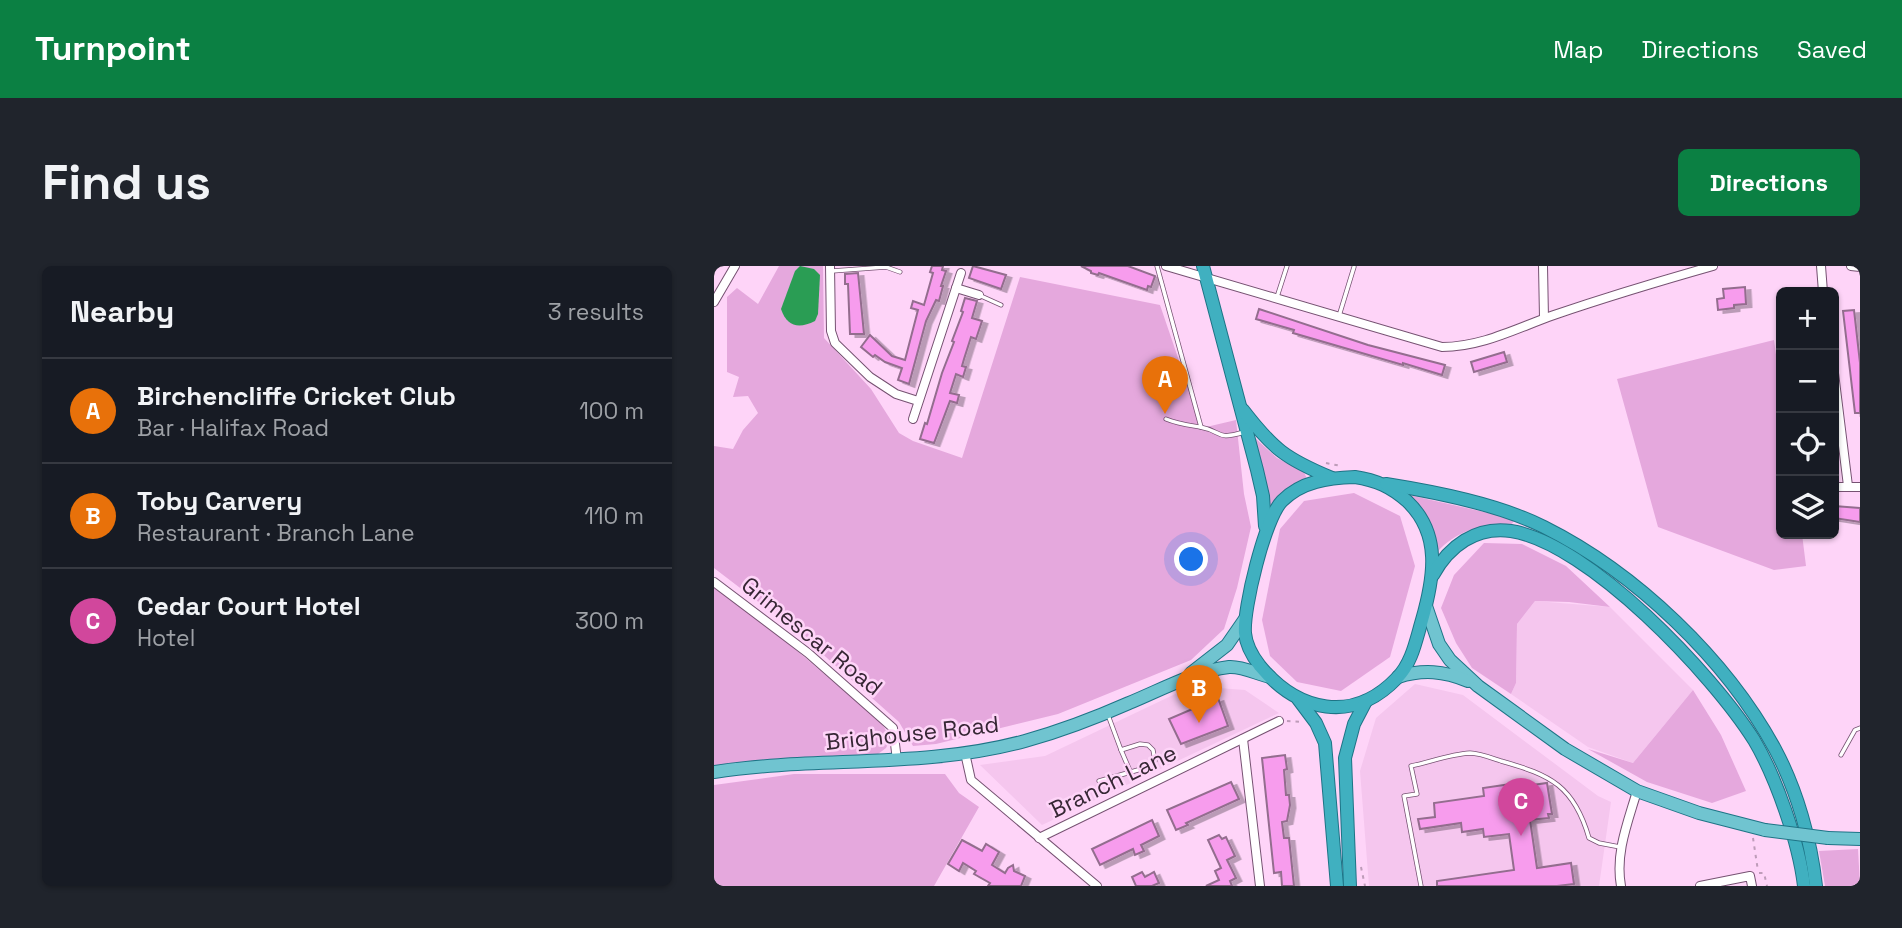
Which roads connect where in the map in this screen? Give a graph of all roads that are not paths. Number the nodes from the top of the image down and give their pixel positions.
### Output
1 (735, 266) edge
2 (1157, 266) edge
3 (1166, 266) edge
4 (1287, 266) edge
5 (1543, 266) edge
6 (1713, 266) edge
7 (1821, 266) edge
8 (1851, 266) edge
9 (1354, 267) edge
10 (1860, 267) edge
11 (830, 269) edge
12 (1204, 271) edge
13 (900, 272) dead end
14 (961, 273) dead end
15 (1823, 287) edge
16 (956, 288) junction
17 (979, 295) joint
18 (1277, 298) junction
19 (714, 302) edge
20 (1001, 305) dead end
21 (1339, 316) junction
22 (1544, 318) junction
23 (918, 401) junction
24 (1239, 404) junction
25 (1839, 411) edge
26 (913, 419) dead end
27 (1166, 419) dead end
28 (1201, 427) junction
29 (1246, 431) junction
30 (1332, 478) junction
31 (1381, 483) junction
32 (1839, 486) edge
33 (1849, 486) junction
34 (1860, 486) edge
35 (1265, 537) junction
36 (1430, 580) junction
37 (714, 582) edge
38 (1426, 606) junction
39 (1245, 619) junction
40 (1270, 677) junction
41 (1398, 677) junction
42 (1185, 678) junction
43 (1478, 686) junction
44 (1297, 699) junction
45 (1366, 701) junction
46 (1107, 713) junction
47 (1279, 721) road end
48 (1860, 728) edge
49 (1243, 739) junction
50 (1121, 750) junction
51 (965, 753) junction
52 (1841, 754) dead end
53 (897, 760) junction
54 (1130, 771) junction
55 (714, 772) edge
56 (1099, 781) dead end
57 (1637, 791) junction
58 (1039, 838) junction
59 (1860, 839) edge
60 (1620, 847) junction
61 (1097, 886) edge
62 (1260, 886) edge
63 (1335, 886) edge
64 (1350, 886) edge
65 (1421, 886) edge
66 (1620, 886) edge
67 (1700, 886) edge
68 (1752, 886) edge
69 (1804, 886) edge
70 (1816, 886) edge

1 - 19 street
2 - 28 lane
3 - 12 street
4 - 18 lane
5 - 22 street
6 - 22 street
7 - 15 street
8 - 10 street
9 - 21 lane
11 - 13 lane
11 - 23 street
12 - 18 street
12 - 24 highway
14 - 16 street
16 - 17 street
16 - 23 street
17 - 20 lane
18 - 21 street
21 - 22 street
23 - 26 street
24 - 29 highway
24 - 30 highway
25 - 33 street
27 - 28 lane
28 - 29 lane
29 - 35 highway
30 - 31 highway
30 - 35 highway
31 - 36 highway
31 - 70 highway
32 - 33 street
33 - 34 street
35 - 39 highway
36 - 38 highway
36 - 69 highway
37 - 53 street, Grimescar Road
38 - 41 highway
38 - 43 main road
39 - 40 highway
39 - 42 main road
40 - 42 main road
40 - 44 highway
41 - 43 main road
41 - 45 highway
42 - 46 main road, Brighouse Road
43 - 57 main road
44 - 45 highway
44 - 63 highway
45 - 64 highway
46 - 50 lane
46 - 51 main road, Brighouse Road
47 - 49 street, Branch Lane
48 - 52 lane
49 - 58 street, Branch Lane
49 - 62 street
50 - 54 lane
50 - 54 lane
51 - 53 main road, Brighouse Road
51 - 58 street
53 - 55 main road, Brighouse Road
54 - 56 lane
57 - 59 main road, bridge
57 - 60 street
58 - 61 street
60 - 65 lane
60 - 66 street
67 - 68 street

